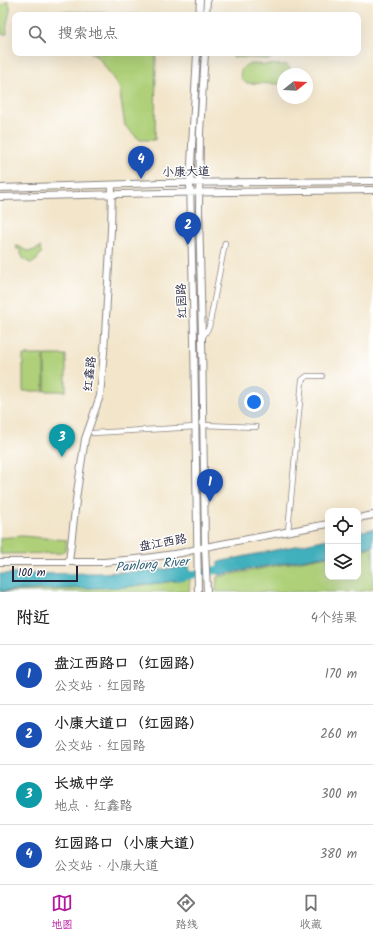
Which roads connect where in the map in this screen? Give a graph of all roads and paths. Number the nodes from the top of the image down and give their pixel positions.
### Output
1 (200, 0) edge
2 (207, 0) edge
3 (199, 12) edge
4 (206, 12) edge
5 (197, 56) edge
6 (205, 56) edge
7 (373, 181) edge
8 (190, 183) junction
9 (199, 183) junction
10 (112, 185) junction
11 (0, 188) edge
12 (373, 190) edge
13 (190, 192) junction
14 (199, 192) junction
15 (112, 194) junction
16 (0, 197) edge
17 (225, 243) dead end
18 (202, 338) junction
19 (322, 376) dead end
20 (203, 426) junction
21 (196, 427) junction
22 (256, 427) dead end
23 (93, 432) dead end
24 (373, 515) edge
25 (361, 517) edge
26 (325, 525) edge
27 (288, 532) junction
28 (205, 547) junction
29 (198, 549) junction
30 (0, 562) edge
31 (69, 562) junction
32 (198, 590) edge
33 (207, 590) edge

1 - 3 main road
2 - 4 main road
5 - 8 main road, 红园路
6 - 9 main road, 红园路
7 - 9 main road, 小康大道
8 - 9 main road, 小康大道
8 - 10 main road, 小康大道
8 - 13 main road, 红园路
9 - 14 main road, 红园路
10 - 11 main road, 小康大道
10 - 15 main road, 红鑫路
12 - 14 main road, 小康大道
13 - 14 main road, 小康大道
13 - 15 main road, 小康大道
13 - 21 main road, 红园路
14 - 18 main road, 红园路
15 - 16 main road, 小康大道
15 - 31 main road, 红鑫路
17 - 18 street
18 - 20 main road, 红园路
19 - 27 street
20 - 22 street
20 - 28 main road, 红园路
21 - 23 street
21 - 29 main road, 红园路
24 - 25 main road
26 - 27 main road, 盘江西路
27 - 28 main road, 盘江西路
28 - 29 main road, 盘江西路
28 - 33 main road, 红园路
29 - 31 main road, 盘江西路
29 - 32 main road, 红园路
30 - 31 main road, 盘江西路

